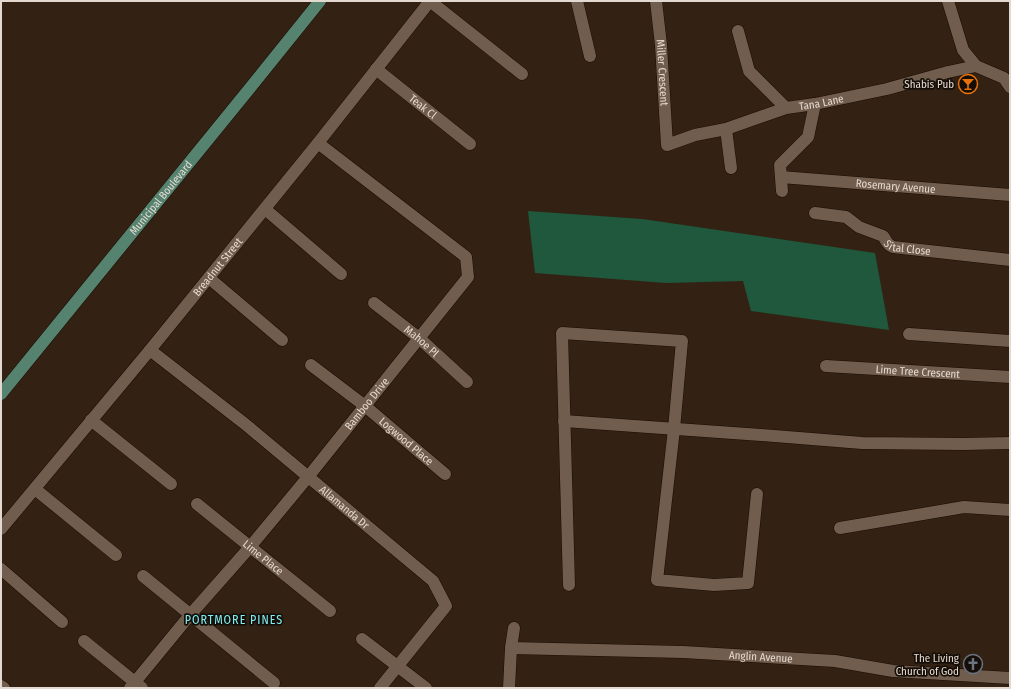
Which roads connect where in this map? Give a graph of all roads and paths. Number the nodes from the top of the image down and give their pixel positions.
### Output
1 (320, 1) edge
2 (430, 1) edge
3 (577, 1) edge
4 (656, 1) edge
5 (948, 1) edge
6 (738, 31) dead end
7 (590, 56) dead end
8 (976, 66) junction
9 (376, 69) junction
10 (522, 74) dead end
11 (1010, 87) edge
12 (815, 104) junction
13 (786, 108) junction
14 (726, 130) junction
15 (318, 143) junction
16 (470, 144) dead end
17 (667, 145) joint
18 (731, 168) dead end
19 (781, 178) junction
20 (782, 191) dead end
21 (1010, 195) edge
22 (265, 209) junction
23 (815, 213) dead end
24 (1010, 260) edge
25 (341, 274) dead end
26 (209, 278) junction
27 (374, 303) dead end
28 (909, 334) dead end
29 (419, 338) junction
30 (282, 340) dead end
31 (1010, 341) edge
32 (150, 350) junction
33 (311, 366) dead end
34 (826, 366) dead end
35 (1010, 377) edge
36 (468, 382) dead end
37 (1, 394) edge
38 (365, 406) junction
39 (91, 420) junction
40 (564, 421) junction
41 (674, 429) junction
42 (1010, 443) edge
43 (445, 474) dead end
44 (308, 477) junction
45 (171, 484) dead end
46 (35, 489) junction
47 (757, 494) dead end
48 (197, 504) dead end
49 (1010, 510) edge
50 (840, 528) dead end
51 (1, 529) edge
52 (250, 547) junction
53 (116, 555) dead end
54 (1, 570) edge
55 (143, 576) dead end
56 (569, 585) dead end
57 (330, 611) dead end
58 (190, 615) junction
59 (62, 622) dead end
60 (514, 628) dead end
61 (362, 639) dead end
62 (84, 642) dead end
63 (511, 648) junction
64 (397, 666) junction
65 (1010, 678) edge
66 (274, 683) dead end
67 (1, 686) edge
68 (136, 686) edge
69 (4, 688) edge
70 (380, 688) edge
71 (426, 688) edge
72 (509, 688) edge

1 - 37 main road, Municipal Boulevard
2 - 9 street, Breadnut Street
2 - 10 street
3 - 7 street
4 - 17 street, Miller Crescent
5 - 8 street
6 - 13 street
8 - 11 street
8 - 12 street, Tana Lane
9 - 15 street, Breadnut Street
9 - 16 street, Teak Cl
12 - 13 street, Tana Lane
12 - 19 street
13 - 14 street, Tana Lane
14 - 17 street, Tana Lane
14 - 18 street
15 - 22 street, Breadnut Street
15 - 29 street, Bamboo Drive
19 - 20 street
19 - 21 street, Rosemary Avenue
22 - 25 street
22 - 26 street, Breadnut Street
23 - 24 street, Sital Close
26 - 30 street
26 - 32 street, Breadnut Street
27 - 29 street, Mahoe Pl
28 - 31 street
29 - 36 street, Mahoe Pl
29 - 38 street, Bamboo Drive
32 - 39 street, Breadnut Street
32 - 44 street, Allamanda Dr
33 - 38 street, Logwood Place
34 - 35 street, Lime Tree Crescent
38 - 43 street, Logwood Place
38 - 44 street, Bamboo Drive
39 - 45 street
39 - 46 street, Breadnut Street
40 - 41 street
40 - 41 street
40 - 56 street
41 - 42 street
41 - 47 street
44 - 52 street, Bamboo Drive
44 - 64 street, Allamanda Dr
46 - 51 street, Breadnut Street
46 - 53 street
48 - 52 street, Lime Place
49 - 50 street
52 - 57 street, Lime Place
52 - 58 street, Bamboo Drive
54 - 59 street
55 - 58 street
58 - 66 street
58 - 68 street, Bamboo Drive
60 - 63 street
61 - 64 street
62 - 68 street
63 - 65 street, Anglin Avenue
63 - 72 street
64 - 70 street, Allamanda Dr
64 - 71 street
67 - 69 street

